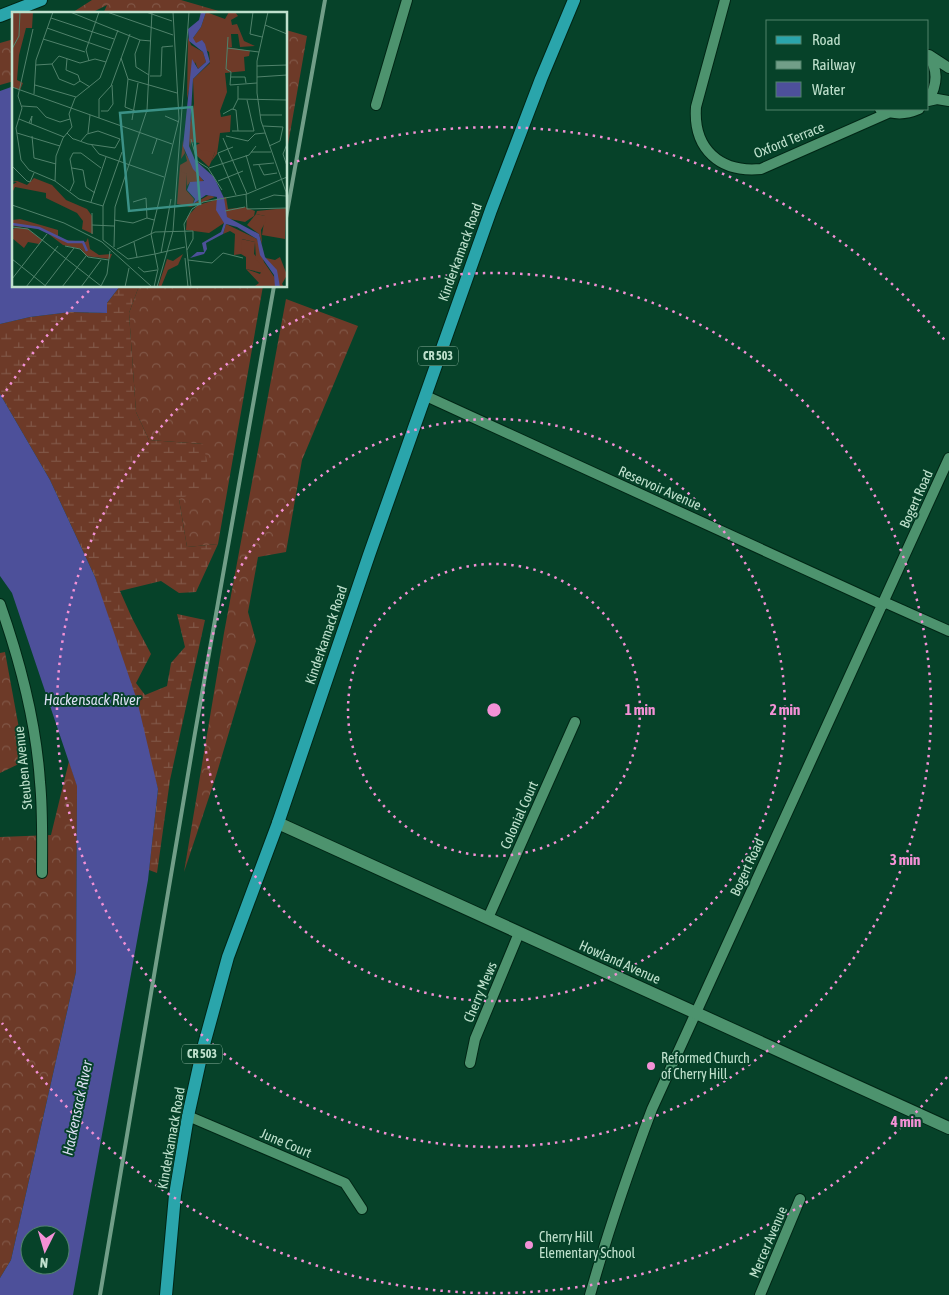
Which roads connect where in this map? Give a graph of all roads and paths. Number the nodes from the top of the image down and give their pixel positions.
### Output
1 (41, 0) edge
2 (407, 0) edge
3 (574, 0) edge
4 (725, 0) edge
5 (0, 16) edge
6 (929, 56) edge
7 (929, 57) edge
8 (949, 68) edge
9 (929, 99) edge
10 (929, 101) edge
11 (949, 101) edge
12 (376, 105) dead end
13 (917, 110) edge
14 (884, 111) edge
15 (426, 396) junction
16 (949, 458) edge
17 (0, 604) edge
18 (884, 604) junction
19 (949, 631) edge
20 (575, 722) dead end
21 (278, 823) junction
22 (42, 873) dead end
23 (488, 918) junction
24 (519, 933) junction
25 (695, 1013) junction
26 (470, 1063) dead end
27 (188, 1116) junction
28 (949, 1128) edge
29 (800, 1199) dead end
30 (362, 1209) dead end
31 (166, 1295) edge
32 (590, 1295) edge
33 (760, 1295) edge

1 - 5 main road
2 - 12 street
3 - 15 main road, Kinderkamack Road / CR 503
4 - 14 street, Oxford Terrace
6 - 8 street
7 - 9 street
10 - 11 street
13 - 14 street, Oxford Terrace
15 - 18 street, Reservoir Avenue
15 - 21 main road, Kinderkamack Road / CR 503
16 - 18 street, Bogert Road
17 - 22 street, Steuben Avenue
18 - 19 street, Reservoir Avenue
18 - 25 street, Bogert Road
20 - 23 street, Colonial Court
21 - 23 street, Howland Avenue
21 - 27 main road, Kinderkamack Road / CR 503
23 - 24 street, Howland Avenue
24 - 25 street, Howland Avenue
24 - 26 street, Cherry Mews
25 - 28 street, Howland Avenue
25 - 32 street, Bogert Road
27 - 30 street, June Court
27 - 31 main road, Kinderkamack Road / CR 503
29 - 33 street, Mercer Avenue

